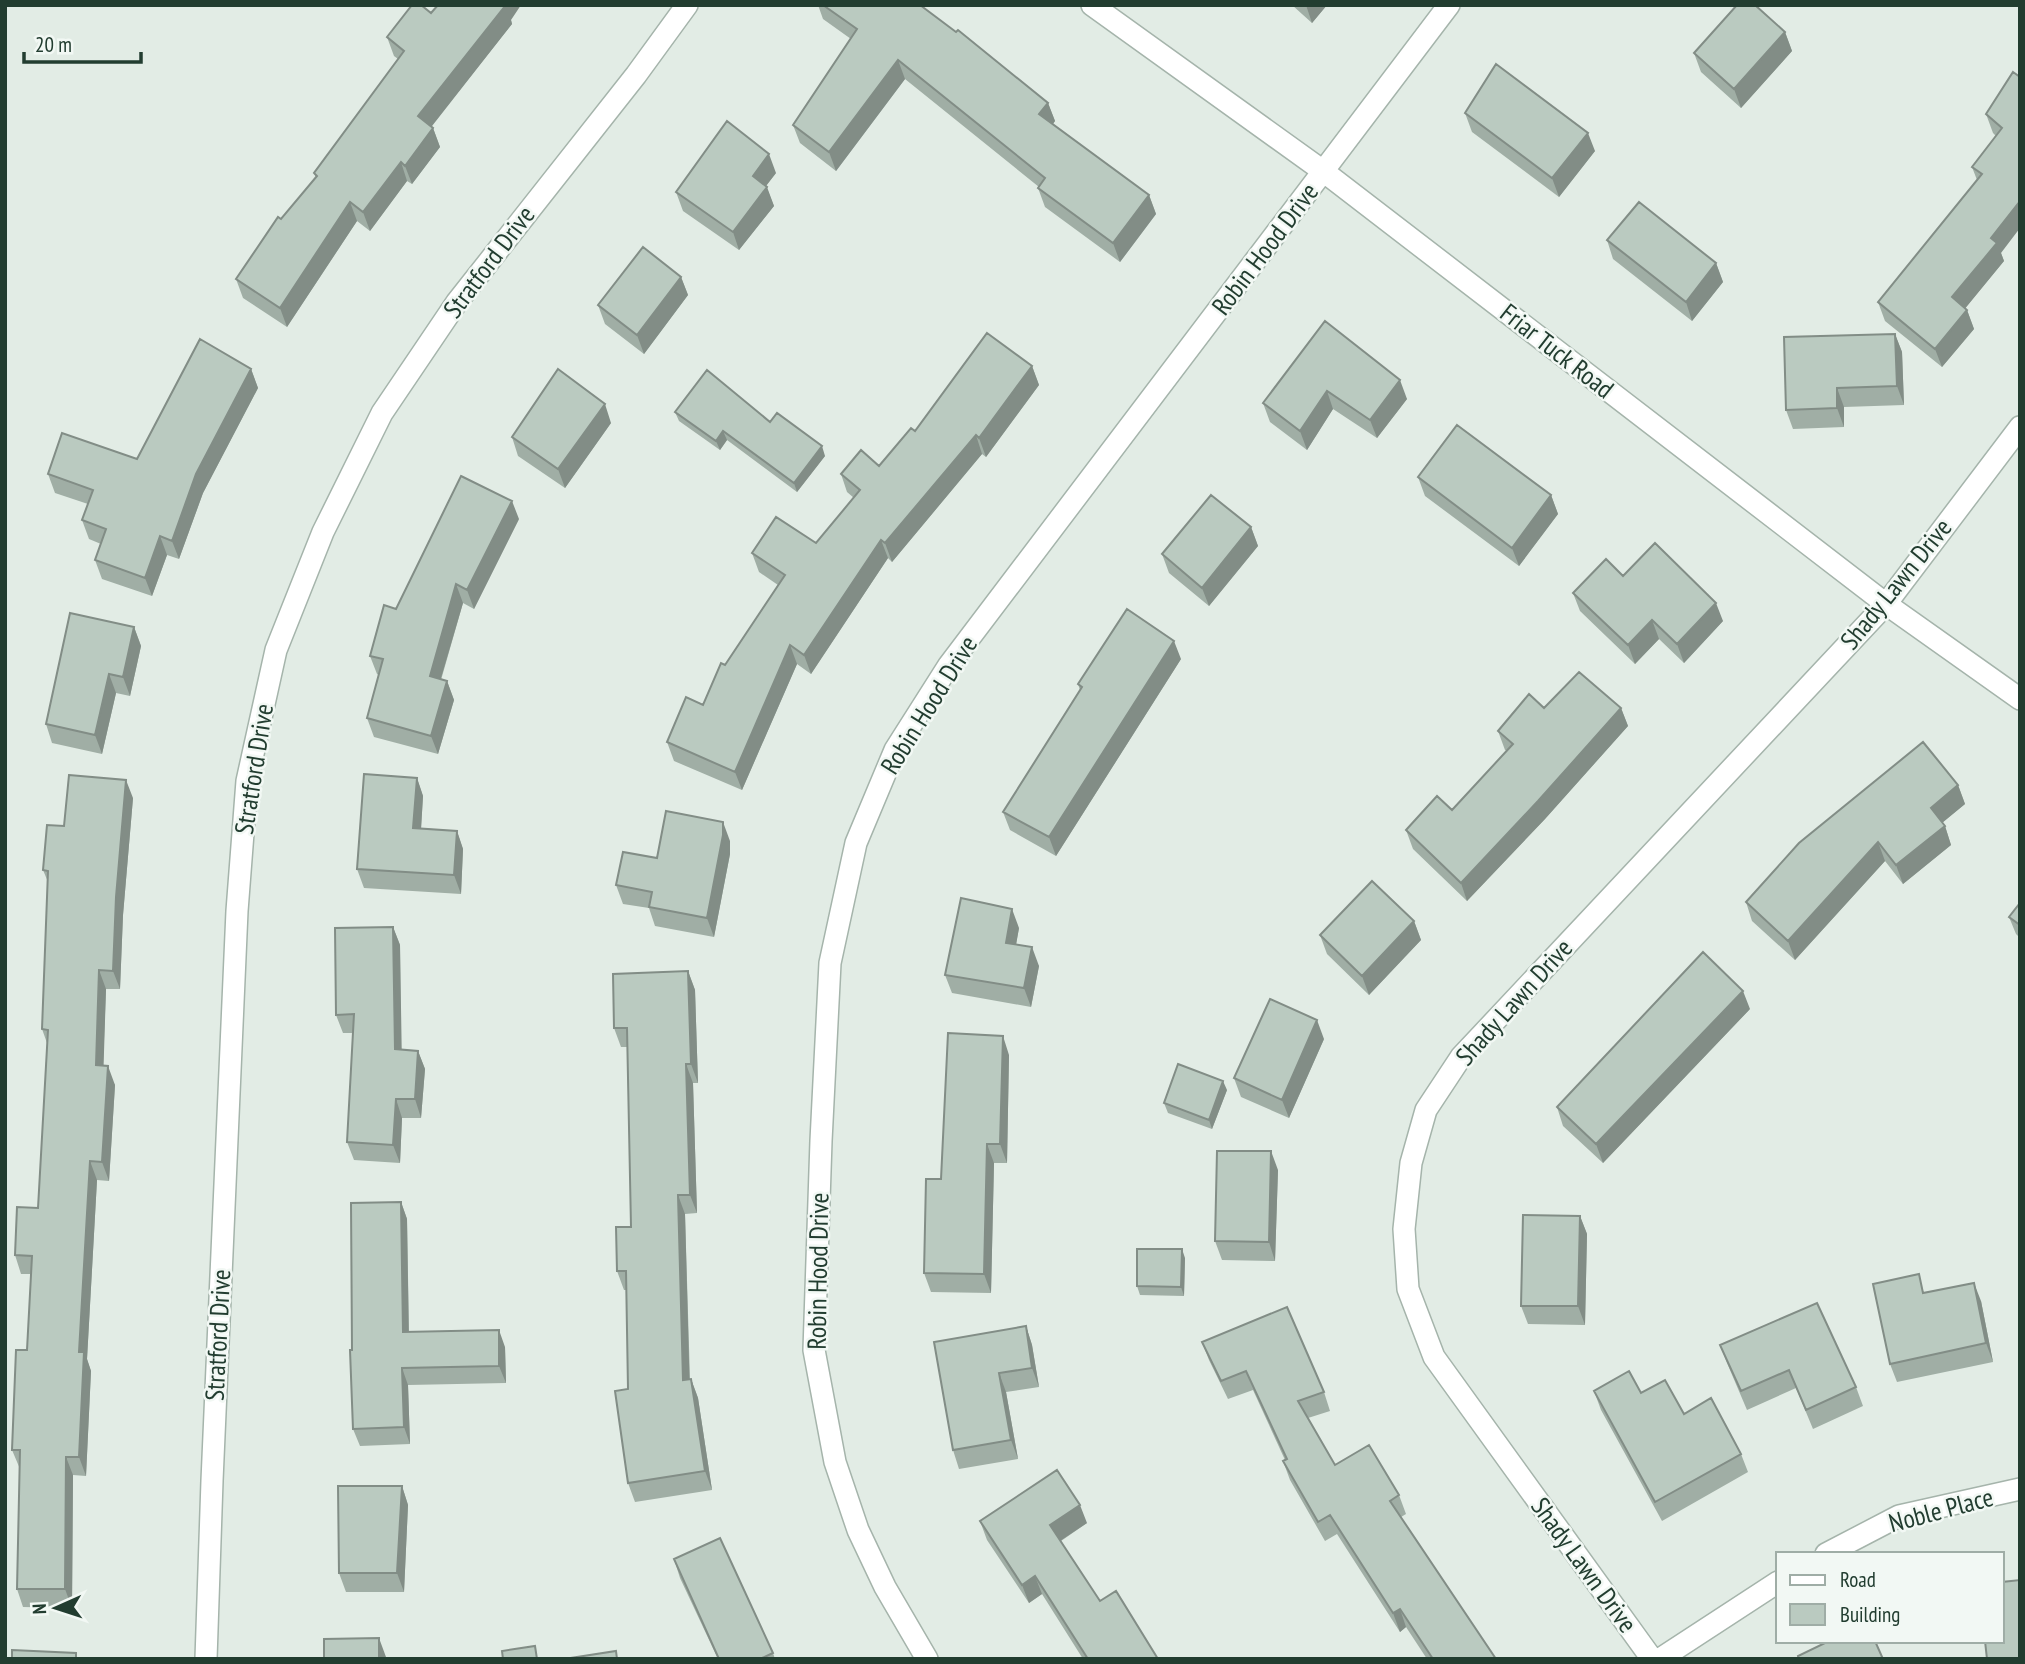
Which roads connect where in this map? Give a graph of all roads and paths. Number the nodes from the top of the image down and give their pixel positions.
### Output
1 (687, 5) edge
2 (1092, 5) edge
3 (1449, 5) edge
4 (1324, 172) junction
5 (2020, 427) edge
6 (1886, 604) junction
7 (2020, 699) edge
8 (2020, 1489) edge
9 (1830, 1552) edge
10 (1776, 1583) edge
11 (206, 1659) edge
12 (927, 1659) edge
13 (1653, 1659) edge
14 (1660, 1659) edge

1 - 11 street, Stratford Drive
2 - 4 street, Friar Tuck Road
3 - 4 street, Robin Hood Drive
4 - 6 street, Friar Tuck Road
4 - 12 street, Robin Hood Drive
5 - 6 street, Shady Lawn Drive
6 - 7 street, Friar Tuck Road
6 - 13 street, Shady Lawn Drive
8 - 9 street, Noble Place
10 - 14 street

